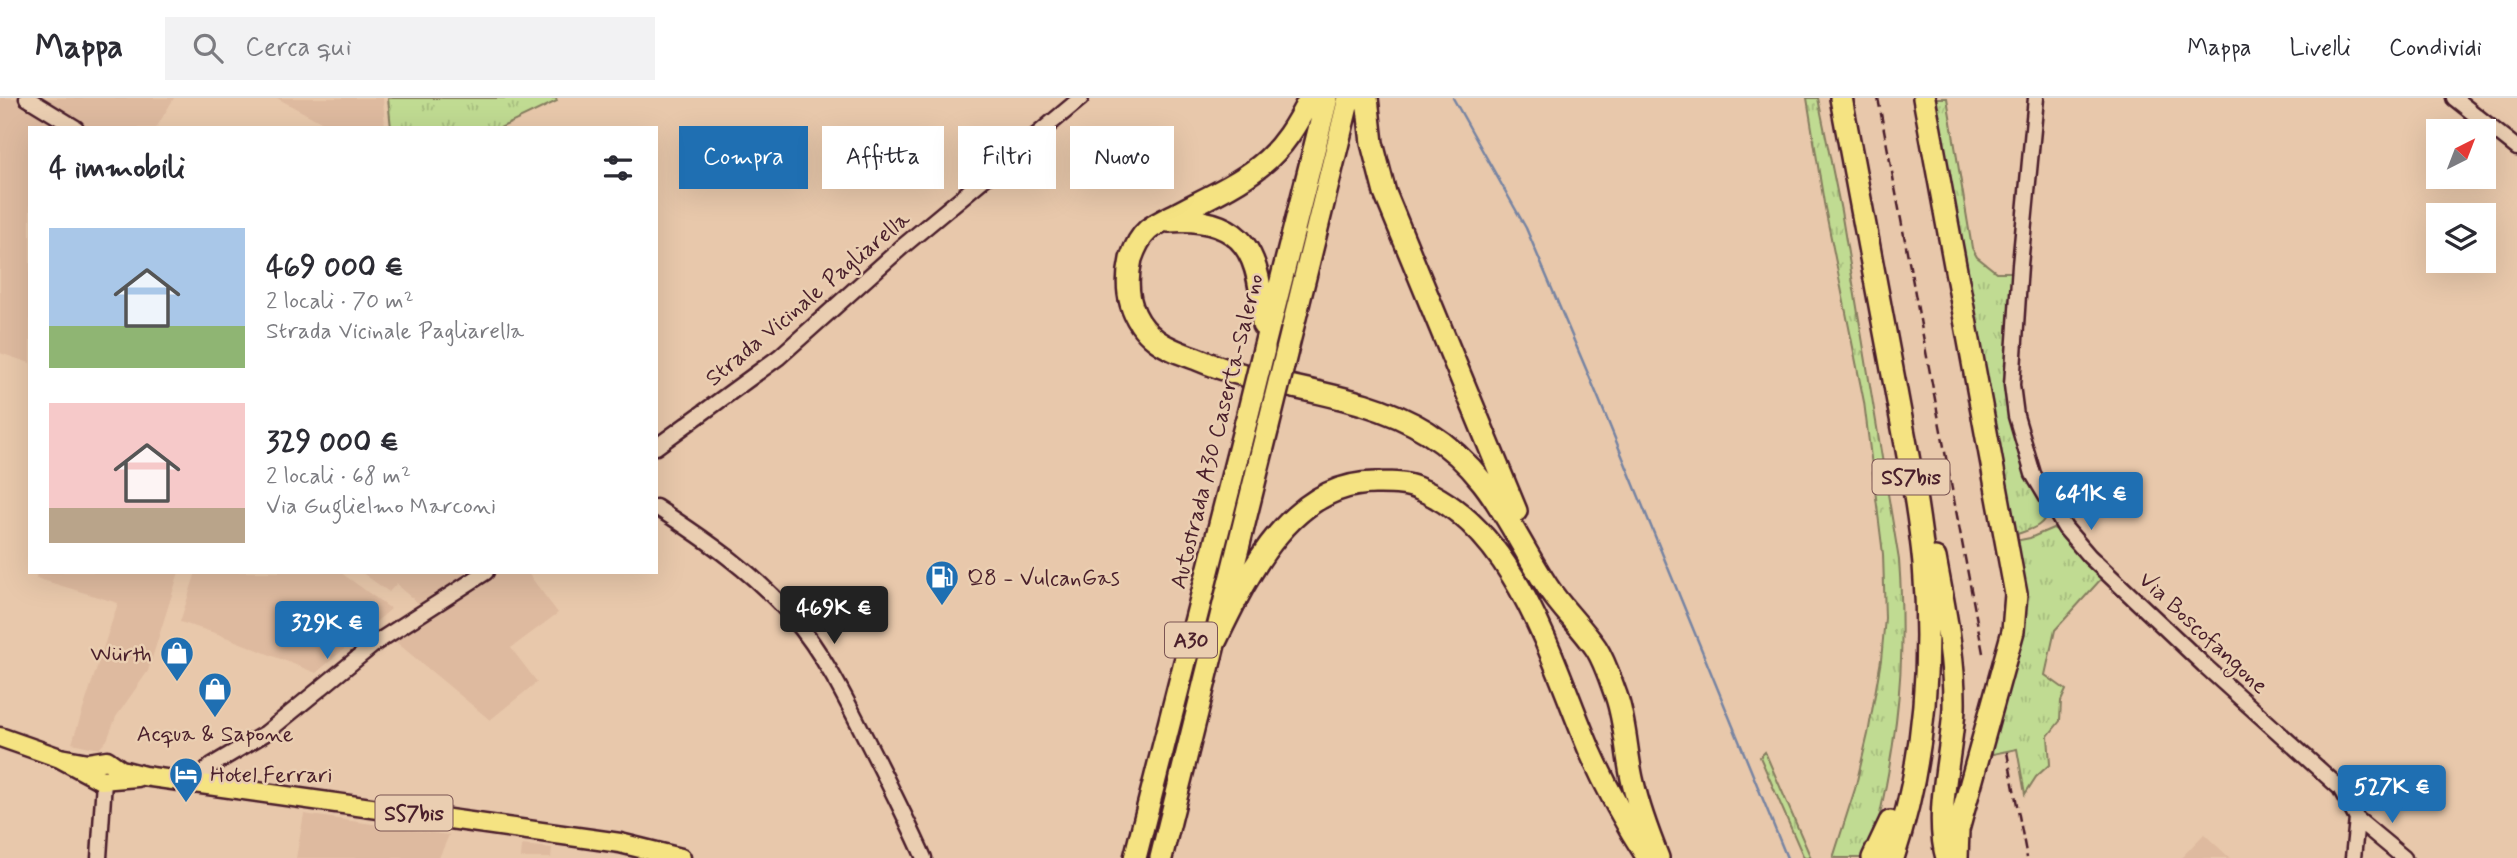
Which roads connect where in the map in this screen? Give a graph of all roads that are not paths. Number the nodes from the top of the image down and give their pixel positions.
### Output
1 (27, 98) edge
2 (1081, 98) edge
3 (1310, 98) edge
4 (1327, 98) edge
5 (1349, 98) edge
6 (1367, 98) edge
7 (1827, 98) edge
8 (1841, 98) edge
9 (1924, 98) edge
10 (2036, 98) edge
11 (2454, 98) edge
12 (73, 126) edge
13 (2517, 148) edge
14 (1163, 221) junction
15 (1264, 349) junction
16 (1889, 355) junction
17 (658, 446) edge
18 (658, 508) edge
19 (1511, 524) junction
20 (1534, 563) junction
21 (483, 574) edge
22 (1530, 609) junction
23 (1215, 642) junction
24 (0, 737) edge
25 (105, 773) junction
26 (193, 782) junction
27 (2357, 819) junction
28 (1634, 820) junction
29 (1890, 822) junction
30 (99, 858) edge
31 (681, 858) edge
32 (924, 858) edge
33 (1135, 858) edge
34 (1161, 858) edge
35 (1638, 858) edge
36 (1648, 858) edge
37 (1658, 858) edge
38 (1665, 858) edge
39 (1873, 858) edge
40 (1880, 858) edge
41 (1893, 858) edge
42 (1947, 858) edge
43 (1957, 858) edge
44 (2353, 858) edge
45 (2404, 858) edge

1 - 12 street
2 - 17 street, Strada Vicinale Pagliarella
3 - 14 highway
4 - 15 highway, Autostrada A30 Caserta-Salerno / A30
5 - 23 highway, A30, bridge
6 - 20 highway
7 - 29 highway, SS7bis
8 - 16 highway, SS7bis
9 - 43 highway
10 - 27 street, Via Boscofangone
11 - 13 street
14 - 15 highway
14 - 19 highway
15 - 33 highway, Autostrada A30 Caserta-Salerno / A30, bridge
16 - 41 highway, SS7bis
16 - 42 highway
18 - 32 street
19 - 20 highway
19 - 22 highway
20 - 28 highway
21 - 26 street
22 - 23 highway
22 - 28 highway
23 - 34 highway, A30
24 - 25 main road, SS7bis
25 - 26 main road, SS7bis
25 - 30 street
26 - 31 main road, SS7bis
27 - 44 street
27 - 45 street
28 - 35 highway
28 - 36 highway
28 - 37 highway
28 - 38 highway
29 - 39 highway
29 - 40 highway, SS7bis

